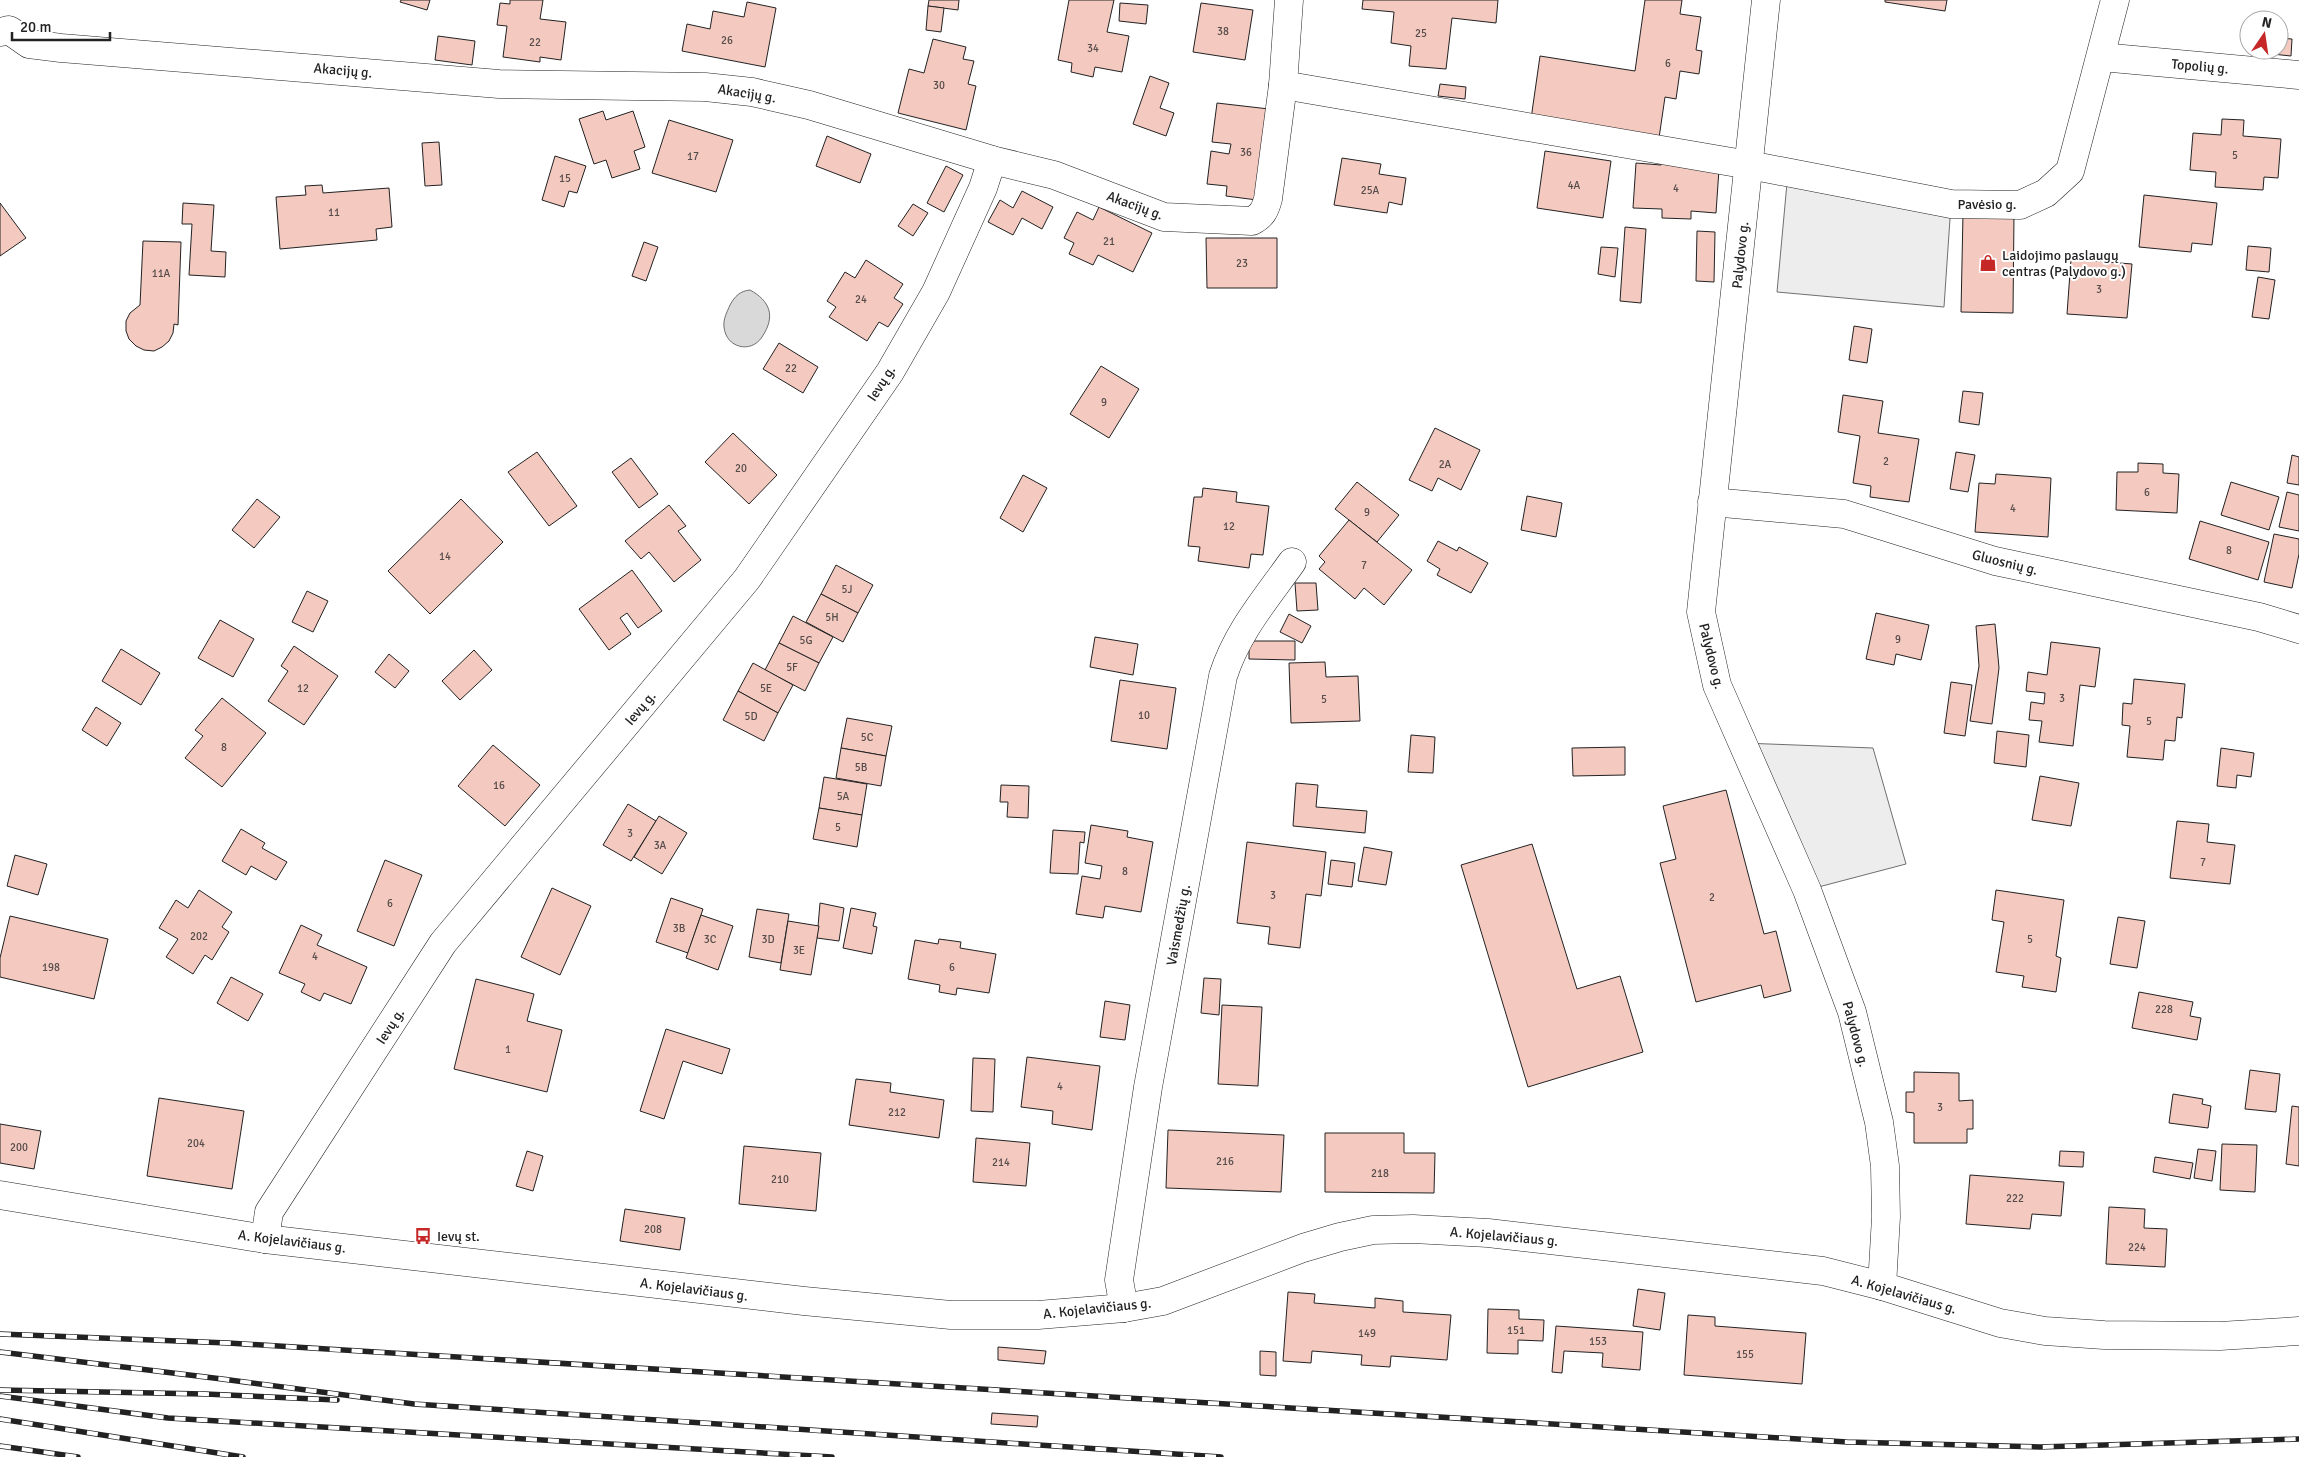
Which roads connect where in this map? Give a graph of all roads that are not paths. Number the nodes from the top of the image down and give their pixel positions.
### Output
1 (1289, 0) edge
2 (1766, 0) edge
3 (2115, 0) edge
4 (3, 25) edge
5 (2101, 57) junction
6 (2299, 75) edge
7 (1283, 85) junction
8 (992, 160) junction
9 (1749, 165) junction
10 (1712, 502) junction
11 (1292, 562) dead end
12 (2299, 629) edge
13 (0, 1196) edge
14 (265, 1239) junction
15 (1882, 1286) junction
16 (1124, 1308) junction
17 (2299, 1331) edge

1 - 7 street, Akacijų g.
2 - 9 street, Palydovo g.
3 - 5 street, Pavėsio g.
4 - 8 street, Akacijų g.
5 - 6 street, Topolių g.
5 - 9 street, Pavėsio g.
7 - 8 street, Akacijų g.
7 - 9 street, Pavėsio g.
8 - 14 street, Ievų g.
9 - 10 street, Palydovo g.
10 - 12 street, Gluosnių g.
10 - 15 street, Palydovo g.
11 - 16 street, Vaismedžių g.
13 - 14 street, A. Kojelavičiaus g.
14 - 16 street, A. Kojelavičiaus g.
15 - 16 street, A. Kojelavičiaus g.
15 - 17 street, A. Kojelavičiaus g.

